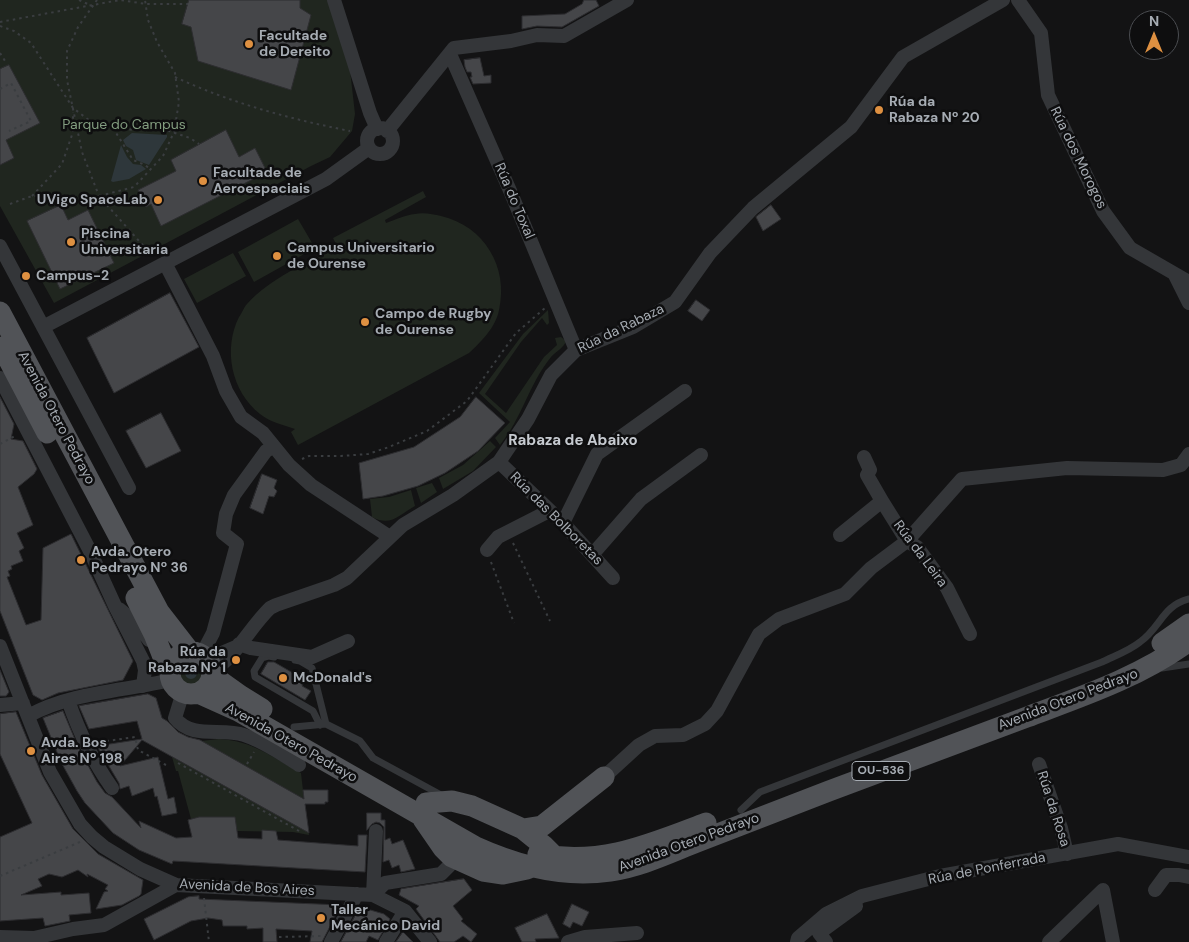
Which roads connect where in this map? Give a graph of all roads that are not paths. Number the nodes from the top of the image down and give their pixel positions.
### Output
1 (334, 0) edge
2 (627, 0) edge
3 (1003, 0) edge
4 (1018, 0) edge
5 (450, 54) junction
6 (382, 130) junction
7 (369, 148) junction
8 (0, 246) edge
9 (165, 263) junction
10 (1175, 275) junction
11 (1189, 282) edge
12 (1189, 303) edge
13 (0, 312) edge
14 (43, 327) junction
15 (0, 342) edge
16 (576, 350) junction
17 (0, 378) edge
18 (685, 391) dead end
19 (273, 446) junction
20 (1189, 454) edge
21 (701, 455) dead end
22 (864, 457) dead end
23 (499, 462) junction
24 (129, 488) dead end
25 (882, 501) junction
26 (549, 511) junction
27 (563, 523) junction
28 (840, 535) dead end
29 (390, 538) junction
30 (907, 541) junction
31 (486, 550) road end
32 (592, 555) junction
33 (613, 578) dead end
34 (1189, 600) edge
35 (114, 606) junction
36 (1189, 624) edge
37 (1162, 631) junction
38 (970, 634) dead end
39 (348, 641) dead end
40 (1189, 641) edge
41 (238, 645) junction
42 (0, 646) edge
43 (159, 647) junction
44 (205, 662) junction
45 (1189, 664) edge
46 (1144, 670) junction
47 (181, 684) junction
48 (143, 686) junction
49 (68, 700) junction
50 (0, 704) edge
51 (25, 709) junction
52 (323, 724) junction
53 (294, 727) junction
54 (1038, 764) dead end
55 (299, 765) dead end
56 (604, 777) junction
57 (112, 788) dead end
58 (423, 809) junction
59 (503, 821) junction
60 (453, 827) junction
61 (523, 829) junction
62 (376, 831) dead end
63 (549, 852) junction
64 (508, 854) junction
65 (1067, 854) junction
66 (1189, 857) edge
67 (584, 866) junction
68 (534, 867) junction
69 (483, 871) junction
70 (1189, 877) edge
71 (176, 885) junction
72 (1155, 890) dead end
73 (357, 894) junction
74 (372, 895) junction
75 (867, 895) junction
76 (405, 910) junction
77 (637, 933) dead end
78 (0, 937) edge
79 (333, 939) edge
80 (39, 940) edge
81 (798, 940) edge
82 (386, 942) edge
83 (430, 942) edge
84 (568, 942) edge
85 (826, 942) edge
86 (1049, 942) edge
87 (1113, 942) edge

1 - 6 street
2 - 5 street
3 - 16 street, Rúa da Rabaza
4 - 10 street, Rúa dos Morogos
5 - 6 street
5 - 16 street, Rúa do Toxal
6 - 7 street
6 - 7 street
7 - 9 street
8 - 14 street
9 - 14 street
9 - 19 street
10 - 11 street, Rúa dos Morogos
10 - 12 street
13 - 44 main road, Avenida Otero Pedrayo
14 - 24 street
15 - 43 main road, Avenida Otero Pedrayo
16 - 23 street, Rúa da Rabaza
17 - 35 street, Avenida Otero Pedrayo
18 - 27 street
19 - 29 street
19 - 44 street
20 - 30 street
21 - 32 street
22 - 25 street, Rúa da Leira
23 - 26 street, Rúa das Bolboretas
23 - 29 street, Rúa da Rabaza
25 - 28 street
25 - 30 street, Rúa da Leira
26 - 27 street, Rúa das Bolboretas
26 - 31 street
27 - 32 street, Rúa das Bolboretas
29 - 41 street, Rúa da Rabaza
30 - 38 street, Rúa da Leira
30 - 56 street
32 - 33 street, Rúa das Bolboretas
34 - 37 lane
35 - 43 street, Avenida Otero Pedrayo
35 - 48 street, Avenida Otero Pedrayo
36 - 37 main road, Avenida Otero Pedrayo / OU-536
37 - 67 main road, Avenida Otero Pedrayo / OU-536
39 - 41 street
40 - 46 main road, Avenida Otero Pedrayo / OU-536
41 - 44 street
42 - 51 street, Avenida de Bos Aires
43 - 47 main road, Avenida Otero Pedrayo
44 - 47 main road
44 - 47 main road
44 - 53 main road, Avenida Otero Pedrayo
45 - 46 lane
46 - 67 main road, Avenida Otero Pedrayo / OU-536
47 - 48 street
47 - 55 street, Avenida Otero Pedrayo
47 - 58 main road, Avenida Otero Pedrayo
48 - 49 street
49 - 51 street
49 - 57 street
50 - 51 street
51 - 71 street, Avenida de Bos Aires
52 - 52 lane
52 - 53 lane
52 - 60 lane
53 - 58 main road, Avenida Otero Pedrayo
54 - 65 street, Rúa da Rosa
56 - 61 main road
56 - 63 main road
58 - 60 main road
58 - 60 main road
59 - 60 main road
59 - 61 main road
59 - 64 main road
60 - 64 main road, Avenida Otero Pedrayo
60 - 69 main road
60 - 74 street
61 - 63 main road
62 - 74 street
63 - 64 main road, Avenida Otero Pedrayo
63 - 67 main road, Avenida Otero Pedrayo
64 - 68 main road, Avenida Otero Pedrayo
64 - 69 main road
65 - 66 street, Rúa de Ponferrada
65 - 75 street, Rúa de Ponferrada
67 - 68 main road, Avenida Otero Pedrayo
68 - 69 main road
70 - 72 street
71 - 73 street, Avenida de Bos Aires
71 - 80 street
73 - 74 street, Avenida de Bos Aires
73 - 79 street
74 - 76 street, Avenida de Bos Aires
75 - 81 street, Rúa de Ponferrada
75 - 85 street
76 - 82 street
76 - 83 street, Avenida de Bos Aires
77 - 84 street
78 - 80 street
86 - 87 street

